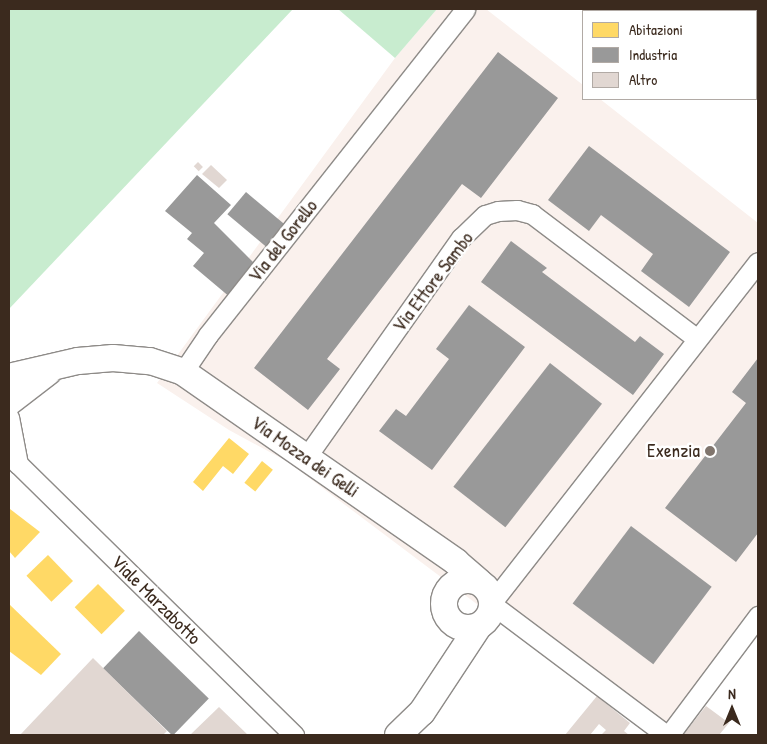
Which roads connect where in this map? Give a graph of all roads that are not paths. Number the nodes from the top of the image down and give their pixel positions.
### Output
1 (465, 9) edge
2 (758, 262) edge
3 (696, 338) junction
4 (55, 367) junction
5 (183, 372) junction
6 (9, 377) edge
7 (9, 403) edge
8 (9, 418) edge
9 (305, 459) junction
10 (14, 460) edge
11 (426, 543) junction
12 (491, 603) junction
13 (447, 606) junction
14 (758, 616) edge
15 (444, 674) junction
16 (294, 735) edge
17 (398, 735) edge
18 (668, 735) edge

1 - 5 street, Via del Gorello
2 - 3 street
3 - 9 street, Via Ettore Sambo
3 - 12 street
4 - 5 street
4 - 6 street
4 - 7 street
5 - 9 street, Via Mozza dei Gelli
8 - 10 street, Viale Marzabotto
9 - 11 street, Via Mozza dei Gelli
10 - 16 street, Viale Marzabotto
11 - 12 street, Via Mozza dei Gelli
11 - 13 street, Via Mozza dei Gelli
12 - 13 street
12 - 13 street
12 - 15 street
12 - 18 street, Via Mozza dei Gelli
13 - 15 street, Via Mozza dei Gelli
14 - 18 street
15 - 17 street

